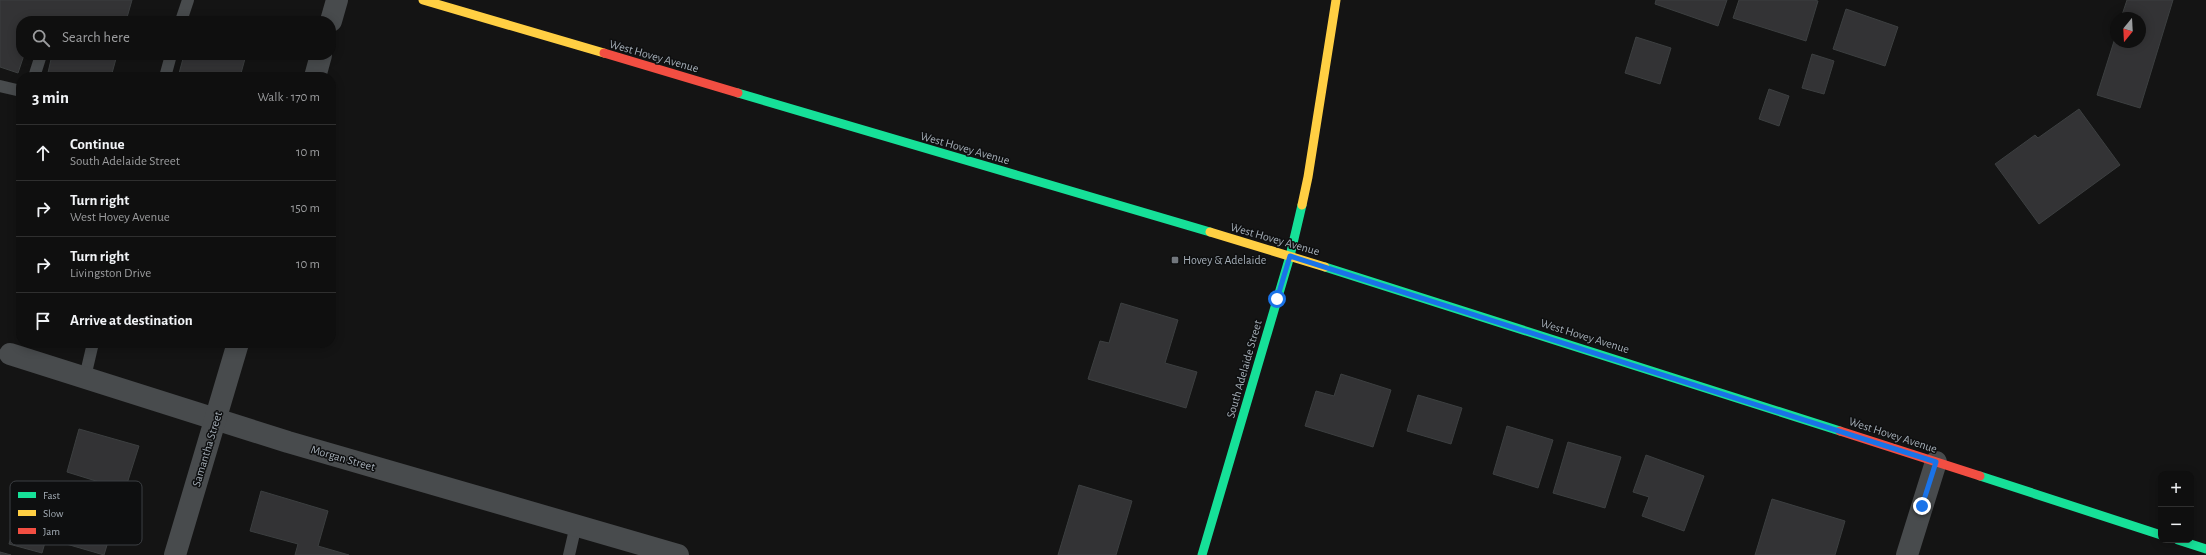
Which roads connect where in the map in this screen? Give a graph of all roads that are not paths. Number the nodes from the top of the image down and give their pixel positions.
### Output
1 (188, 0) edge
2 (337, 0) edge
3 (423, 0) edge
4 (1336, 0) edge
5 (183, 16) edge
6 (332, 16) edge
7 (39, 60) edge
8 (170, 60) edge
9 (320, 60) edge
10 (36, 72) edge
11 (166, 72) edge
12 (316, 72) edge
13 (0, 86) edge
14 (16, 90) edge
15 (1290, 256) junction
16 (92, 348) edge
17 (237, 348) edge
18 (10, 354) dead end
19 (84, 377) junction
20 (216, 419) junction
21 (1936, 462) junction
22 (576, 525) junction
23 (2158, 533) edge
24 (2187, 543) edge
25 (2206, 549) edge
26 (175, 555) edge
27 (569, 555) edge
28 (678, 555) edge
29 (1202, 555) edge
30 (1907, 555) edge

1 - 5 lane
2 - 6 street
3 - 15 main road, West Hovey Avenue
4 - 15 main road, South Adelaide Street
7 - 10 lane
8 - 11 lane
9 - 12 street
13 - 14 lane
15 - 21 main road, West Hovey Avenue
15 - 29 main road, South Adelaide Street
16 - 19 lane
17 - 20 street, Samantha Street
18 - 19 street, Morgan Street
19 - 20 street, Morgan Street
20 - 22 street, Morgan Street
20 - 26 street, Samantha Street
21 - 23 main road, West Hovey Avenue
21 - 30 street
22 - 27 lane
22 - 28 street, Morgan Street
24 - 25 main road

